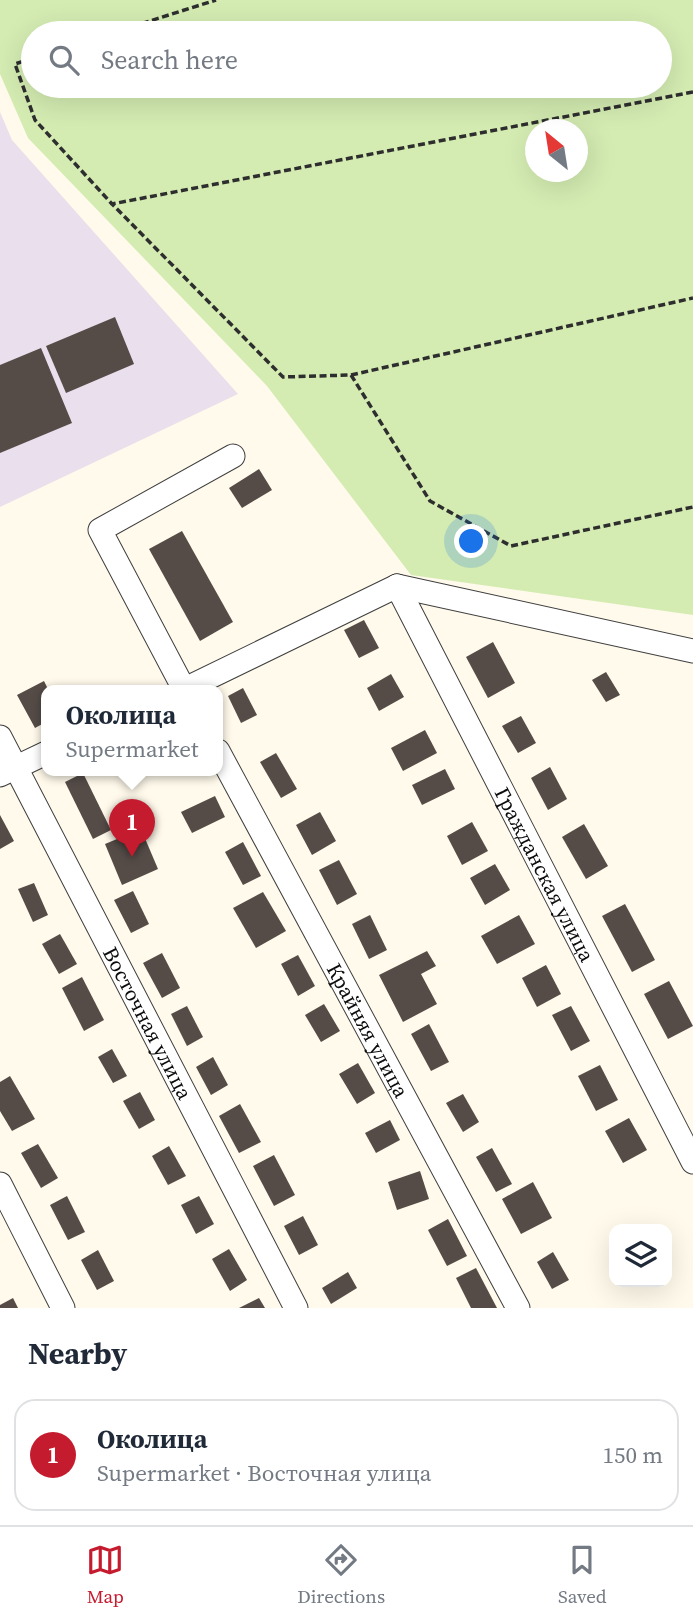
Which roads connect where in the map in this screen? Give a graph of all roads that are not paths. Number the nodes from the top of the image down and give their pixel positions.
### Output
1 (233, 456) dead end
2 (397, 586) junction
3 (693, 651) edge
4 (181, 685) edge
5 (194, 685) edge
6 (0, 737) edge
7 (41, 755) edge
8 (223, 760) edge
9 (8, 771) edge
10 (693, 1162) edge
11 (0, 1184) edge
12 (63, 1308) edge
13 (296, 1308) edge
14 (518, 1308) edge

1 - 4 street
2 - 3 street
2 - 5 street
2 - 10 street, Гражданская улица
6 - 9 street, Восточная улица
7 - 9 street
8 - 14 street, Крайняя улица
9 - 13 street, Восточная улица
11 - 12 street

